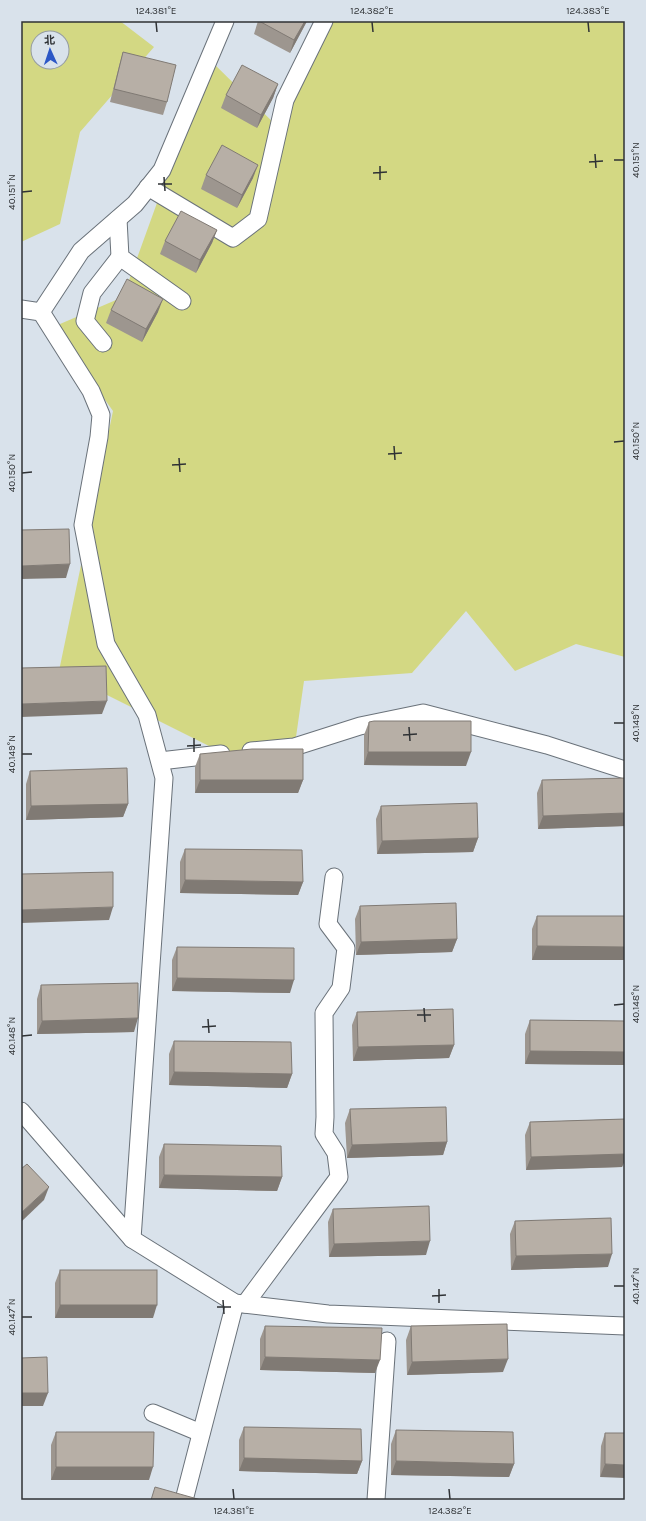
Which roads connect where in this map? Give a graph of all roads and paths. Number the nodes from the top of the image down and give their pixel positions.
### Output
1 (225, 21) edge
2 (324, 21) edge
3 (148, 187) junction
4 (118, 219) junction
5 (120, 257) junction
6 (182, 301) dead end
7 (21, 309) edge
8 (40, 312) junction
9 (103, 343) dead end
10 (160, 761) junction
11 (625, 770) edge
12 (334, 877) dead end
13 (21, 1111) edge
14 (132, 1239) junction
15 (240, 1303) junction
16 (625, 1326) edge
17 (387, 1341) dead end
18 (153, 1413) dead end
19 (201, 1433) junction
20 (184, 1500) edge
21 (376, 1500) edge

1 - 3 street
2 - 3 street
3 - 4 street
4 - 5 street
4 - 8 street
5 - 6 street
5 - 9 street
7 - 8 street
8 - 10 street
10 - 11 street
10 - 14 street
12 - 15 street
13 - 14 street
14 - 15 street
15 - 16 street
15 - 19 street
17 - 21 street
18 - 19 street
19 - 20 street

